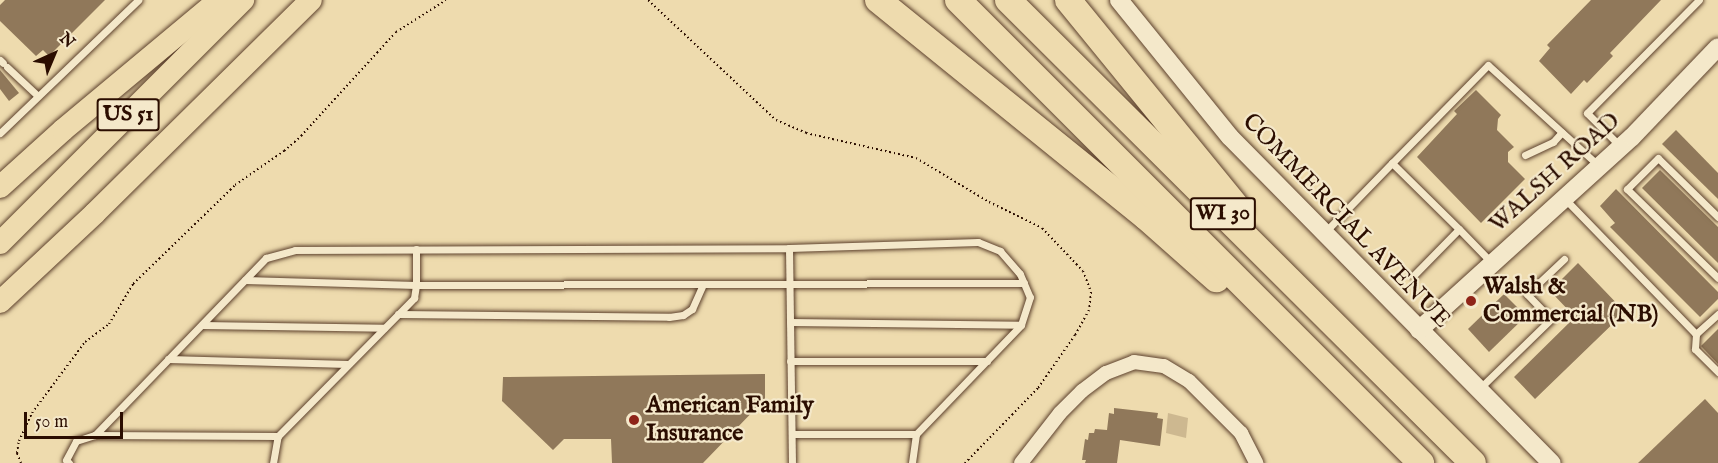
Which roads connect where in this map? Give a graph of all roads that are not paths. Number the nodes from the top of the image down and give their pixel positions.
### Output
1 (138, 0) edge
2 (219, 0) edge
3 (243, 0) edge
4 (311, 0) edge
5 (878, 0) edge
6 (958, 0) edge
7 (1008, 0) edge
8 (1068, 0) edge
9 (1119, 0) edge
10 (1699, 0) edge
11 (1718, 47) edge
12 (3, 63) edge
13 (38, 96) junction
14 (1562, 132) junction
15 (0, 133) edge
16 (1621, 147) junction
17 (1525, 155) dead end
18 (1392, 163) junction
19 (1600, 166) junction
20 (0, 187) edge
21 (1565, 198) junction
22 (95, 213) junction
23 (1718, 217) edge
24 (1459, 229) junction
25 (1323, 234) junction
26 (0, 243) edge
27 (789, 248) junction
28 (416, 249) junction
29 (1564, 259) dead end
30 (1492, 263) junction
31 (1414, 275) dead end
32 (1718, 278) edge
33 (245, 280) junction
34 (789, 283) junction
35 (1024, 283) junction
36 (703, 284) junction
37 (416, 285) junction
38 (0, 302) edge
39 (398, 314) junction
40 (1718, 314) edge
41 (0, 321) edge
42 (790, 322) junction
43 (202, 325) junction
44 (1021, 325) junction
45 (384, 328) junction
46 (1419, 330) junction
47 (1696, 334) junction
48 (168, 360) junction
49 (790, 361) junction
50 (987, 361) junction
51 (348, 364) junction
52 (1717, 370) edge
53 (1478, 389) junction
54 (1379, 420) junction
55 (1438, 428) junction
56 (792, 434) junction
57 (916, 434) junction
58 (95, 435) junction
59 (278, 436) junction
60 (69, 463) edge
61 (273, 463) edge
62 (792, 463) edge
63 (912, 463) edge
64 (1021, 463) edge
65 (1256, 463) edge
66 (1421, 463) edge
67 (1473, 463) edge
68 (1551, 463) edge

1 - 13 lane
2 - 20 main road
3 - 26 main road, US 51
4 - 22 main road, US 51
5 - 54 highway
6 - 54 highway, WI 30
7 - 55 highway, WI 30
8 - 55 highway
9 - 25 street, COMMERCIAL AVENUE
10 - 16 lane
11 - 16 street, WALSH ROAD
12 - 13 lane
13 - 15 lane
14 - 17 lane
14 - 18 lane
14 - 19 lane
16 - 19 street, WALSH ROAD
18 - 24 lane
18 - 25 lane
19 - 21 street, WALSH ROAD
21 - 30 street, WALSH ROAD
21 - 47 lane
22 - 38 main road, US 51
22 - 41 main road
23 - 32 lane
24 - 30 lane
24 - 31 lane
25 - 46 street, COMMERCIAL AVENUE
27 - 28 lane
27 - 34 lane
27 - 35 lane
28 - 33 lane
28 - 37 lane
29 - 53 lane
30 - 46 street, WALSH ROAD
33 - 37 lane
33 - 43 lane
34 - 35 lane
34 - 36 lane
34 - 42 lane
35 - 44 lane
36 - 37 lane
36 - 39 lane
37 - 39 lane
39 - 45 lane
40 - 47 lane
42 - 44 lane
42 - 49 lane
43 - 45 lane
43 - 48 lane
44 - 50 lane
45 - 51 lane
46 - 53 street, COMMERCIAL AVENUE
47 - 52 lane
48 - 51 lane
48 - 58 lane
49 - 50 lane
49 - 56 lane
50 - 57 lane
51 - 59 lane
53 - 68 street, COMMERCIAL AVENUE
54 - 66 highway, WI 30
55 - 67 highway, WI 30
56 - 57 lane
56 - 62 lane
57 - 63 lane
58 - 59 lane
58 - 60 lane
59 - 61 lane
64 - 65 street

